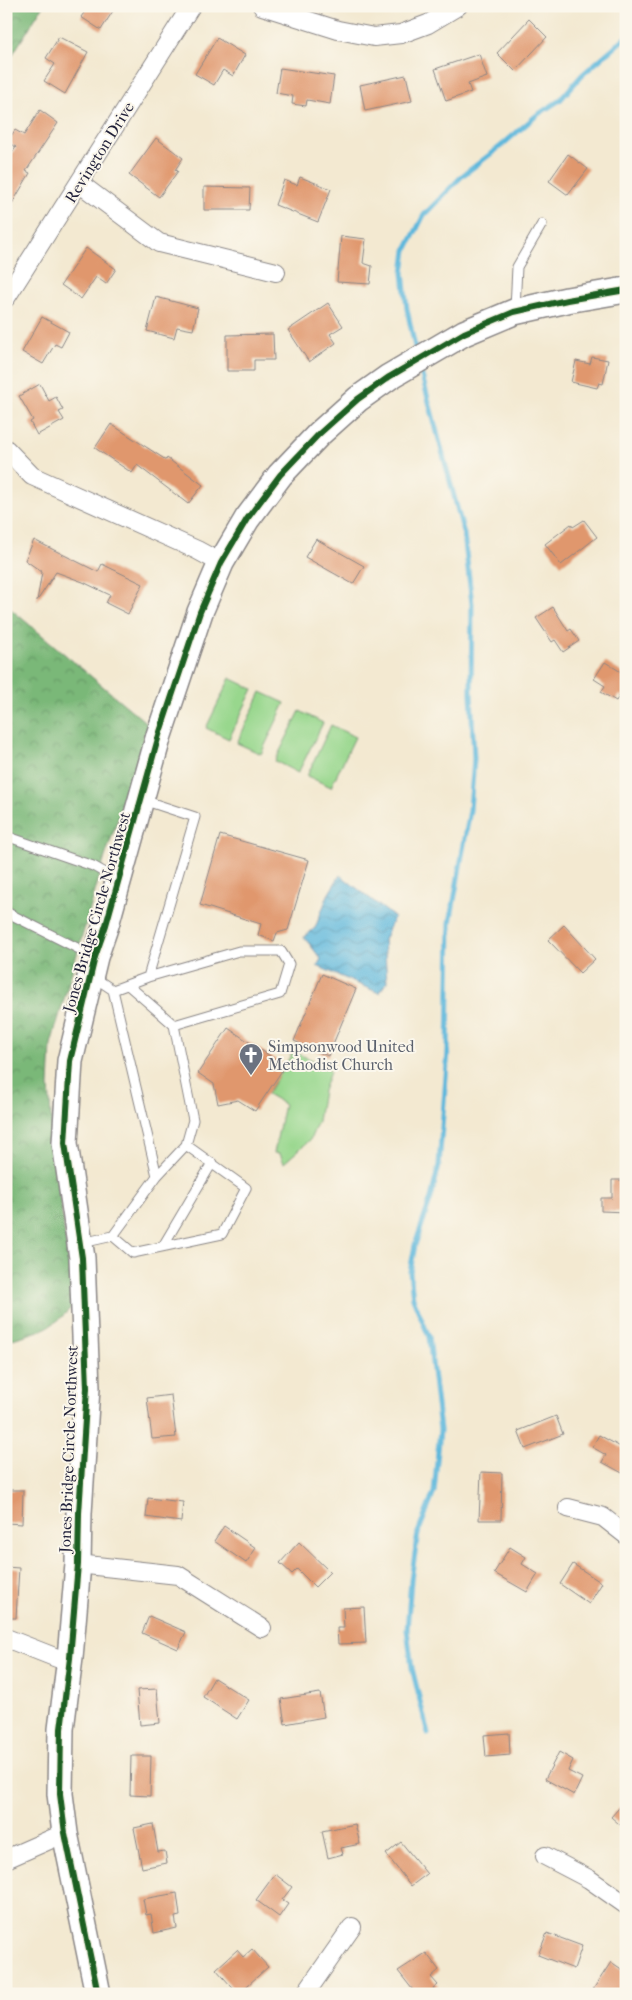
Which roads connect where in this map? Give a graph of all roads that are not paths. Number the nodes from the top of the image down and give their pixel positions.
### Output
1 (191, 6) edge
2 (262, 6) edge
3 (458, 6) edge
4 (79, 183) junction
5 (542, 224) dead end
6 (276, 272) dead end
7 (626, 290) edge
8 (6, 298) edge
9 (514, 312) junction
10 (6, 449) edge
11 (221, 563) junction
12 (141, 800) junction
13 (6, 836) edge
14 (119, 880) junction
15 (6, 912) edge
16 (93, 966) junction
17 (148, 977) junction
18 (128, 985) junction
19 (113, 990) junction
20 (174, 1025) junction
21 (186, 1145) junction
22 (212, 1164) junction
23 (157, 1176) junction
24 (113, 1236) junction
25 (80, 1244) junction
26 (163, 1246) junction
27 (568, 1508) dead end
28 (626, 1535) edge
29 (78, 1564) junction
30 (262, 1628) dead end
31 (6, 1638) edge
32 (70, 1658) junction
33 (65, 1833) junction
34 (545, 1856) dead end
35 (6, 1859) edge
36 (626, 1905) edge
37 (352, 1927) dead end
38 (98, 1994) edge
39 (305, 1994) edge

1 - 4 street, Revington Drive
2 - 3 street
4 - 6 street
4 - 8 street, Revington Drive
5 - 9 lane
7 - 9 street, Jones Bridge Circle Northwest
9 - 11 street, Jones Bridge Circle Northwest
10 - 11 street
11 - 12 street, Jones Bridge Circle Northwest
12 - 14 street, Jones Bridge Circle Northwest
12 - 17 lane
13 - 14 lane
14 - 16 street, Jones Bridge Circle Northwest
15 - 16 lane
16 - 19 lane
16 - 25 street, Jones Bridge Circle Northwest
17 - 18 lane
17 - 20 lane
18 - 19 lane
18 - 20 lane
19 - 23 lane
20 - 21 lane
21 - 22 lane
21 - 23 lane
22 - 26 lane
22 - 26 lane
23 - 24 lane
24 - 25 lane
24 - 26 lane
25 - 29 street, Jones Bridge Circle Northwest
27 - 28 street
29 - 30 street
29 - 32 street, Jones Bridge Circle Northwest
31 - 32 street
32 - 33 street, Jones Bridge Circle Northwest
33 - 35 street
33 - 38 street, Jones Bridge Circle Northwest
34 - 36 street
37 - 39 street

